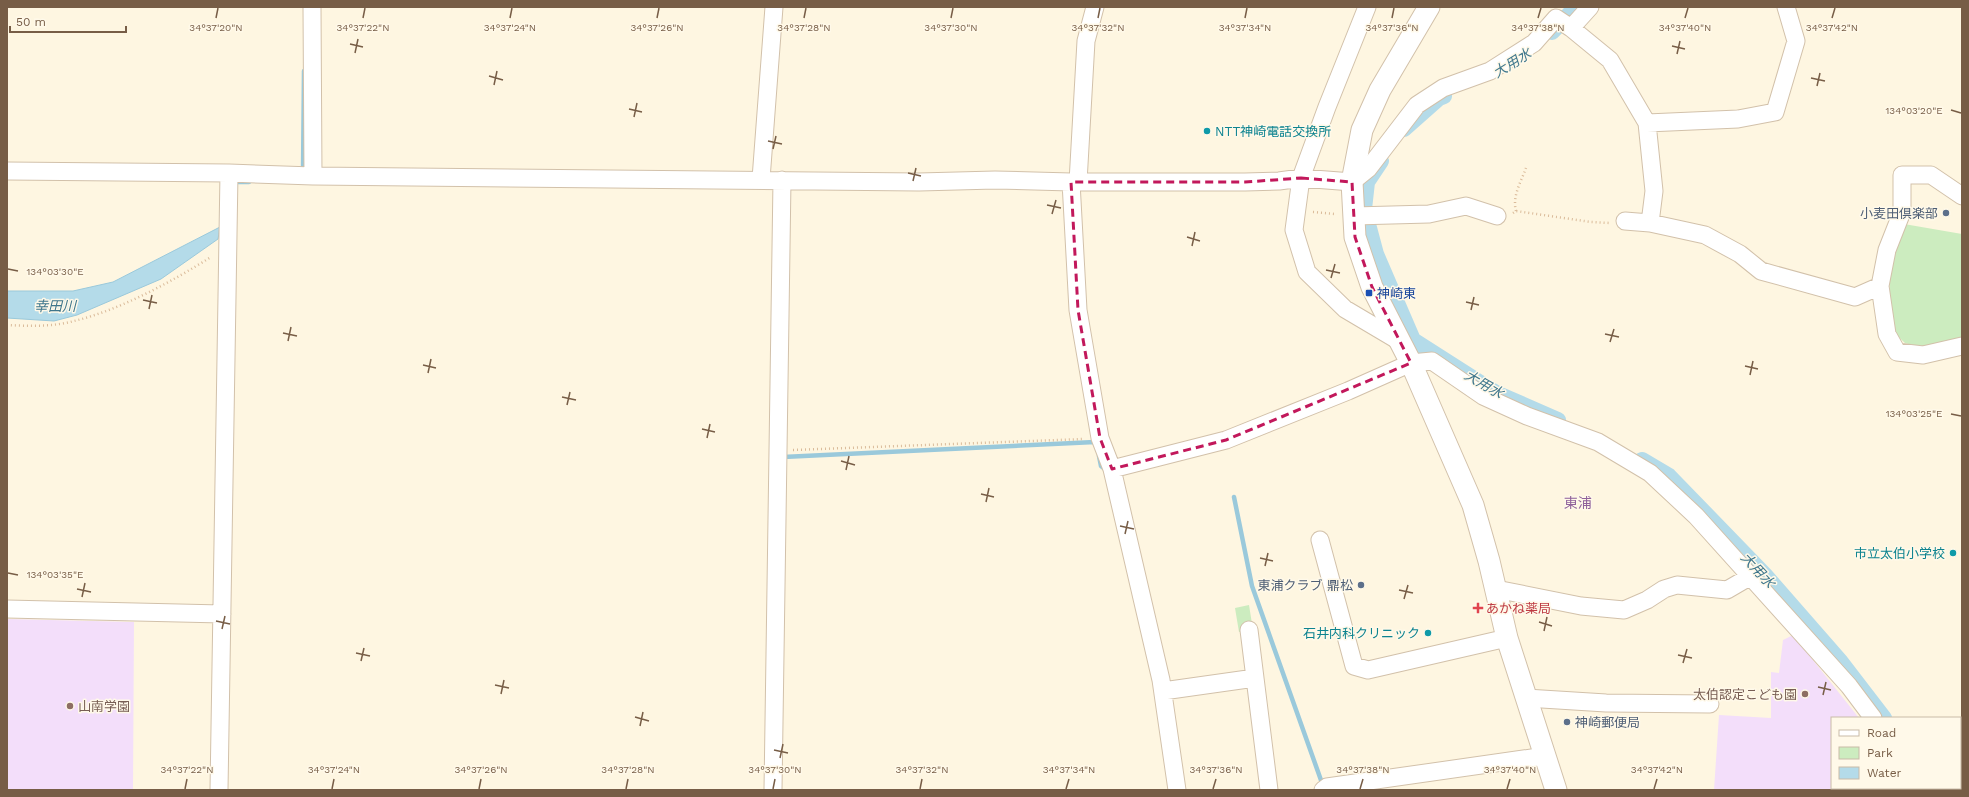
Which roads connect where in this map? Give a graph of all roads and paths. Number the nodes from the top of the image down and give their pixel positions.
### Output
1 (312, 7) edge
2 (774, 7) edge
3 (1095, 7) edge
4 (1367, 7) edge
5 (1429, 7) edge
6 (1590, 7) edge
7 (1786, 7) edge
8 (1564, 20) edge
9 (1647, 124) junction
10 (1526, 168) dead end
11 (7, 171) edge
12 (313, 176) junction
13 (1301, 178) junction
14 (229, 179) junction
15 (762, 179) junction
16 (1352, 182) junction
17 (782, 184) junction
18 (1073, 185) junction
19 (1962, 196) edge
20 (1297, 210) junction
21 (1516, 212) junction
22 (1363, 215) junction
23 (1497, 216) joint
24 (1625, 221) joint
25 (1650, 223) junction
26 (227, 247) junction
27 (1880, 286) junction
28 (7, 325) edge
29 (1399, 341) junction
30 (1962, 346) edge
31 (1411, 363) junction
32 (1100, 438) junction
33 (786, 450) dead end
34 (1112, 469) junction
35 (1320, 540) dead end
36 (1751, 576) junction
37 (1496, 589) junction
38 (7, 609) edge
39 (222, 614) junction
40 (1249, 630) dead end
41 (1507, 638) junction
42 (1255, 678) junction
43 (1163, 691) junction
44 (1526, 698) junction
45 (1710, 704) dead end
46 (1872, 717) edge
47 (1545, 756) junction
48 (219, 790) edge
49 (773, 790) edge
50 (1176, 790) edge
51 (1269, 790) edge
52 (1323, 790) edge
53 (1556, 790) edge

1 - 12 street
2 - 15 street
3 - 18 street
4 - 13 street
5 - 16 street
6 - 8 street
7 - 9 street
8 - 9 street
8 - 16 street
9 - 25 street
10 - 21 path
11 - 14 street
12 - 14 street
12 - 15 street
13 - 16 street
13 - 18 street
13 - 20 street
14 - 26 street
15 - 17 street
16 - 22 street
17 - 18 street
17 - 49 street
18 - 32 street
19 - 27 street
20 - 22 path
20 - 29 street
21 - 23 path
21 - 24 path
22 - 23 street
22 - 29 street
24 - 25 street
25 - 27 street
26 - 28 path
26 - 39 street
27 - 30 street
29 - 31 street
31 - 34 street
31 - 36 street
31 - 37 street
32 - 33 path
32 - 34 street
34 - 43 street
35 - 41 street
36 - 37 street
36 - 46 street
37 - 41 street
38 - 39 street
39 - 48 street
40 - 42 street
41 - 44 street
42 - 43 street
42 - 51 street
43 - 50 street
44 - 45 street
44 - 47 street
47 - 52 street
47 - 53 street

